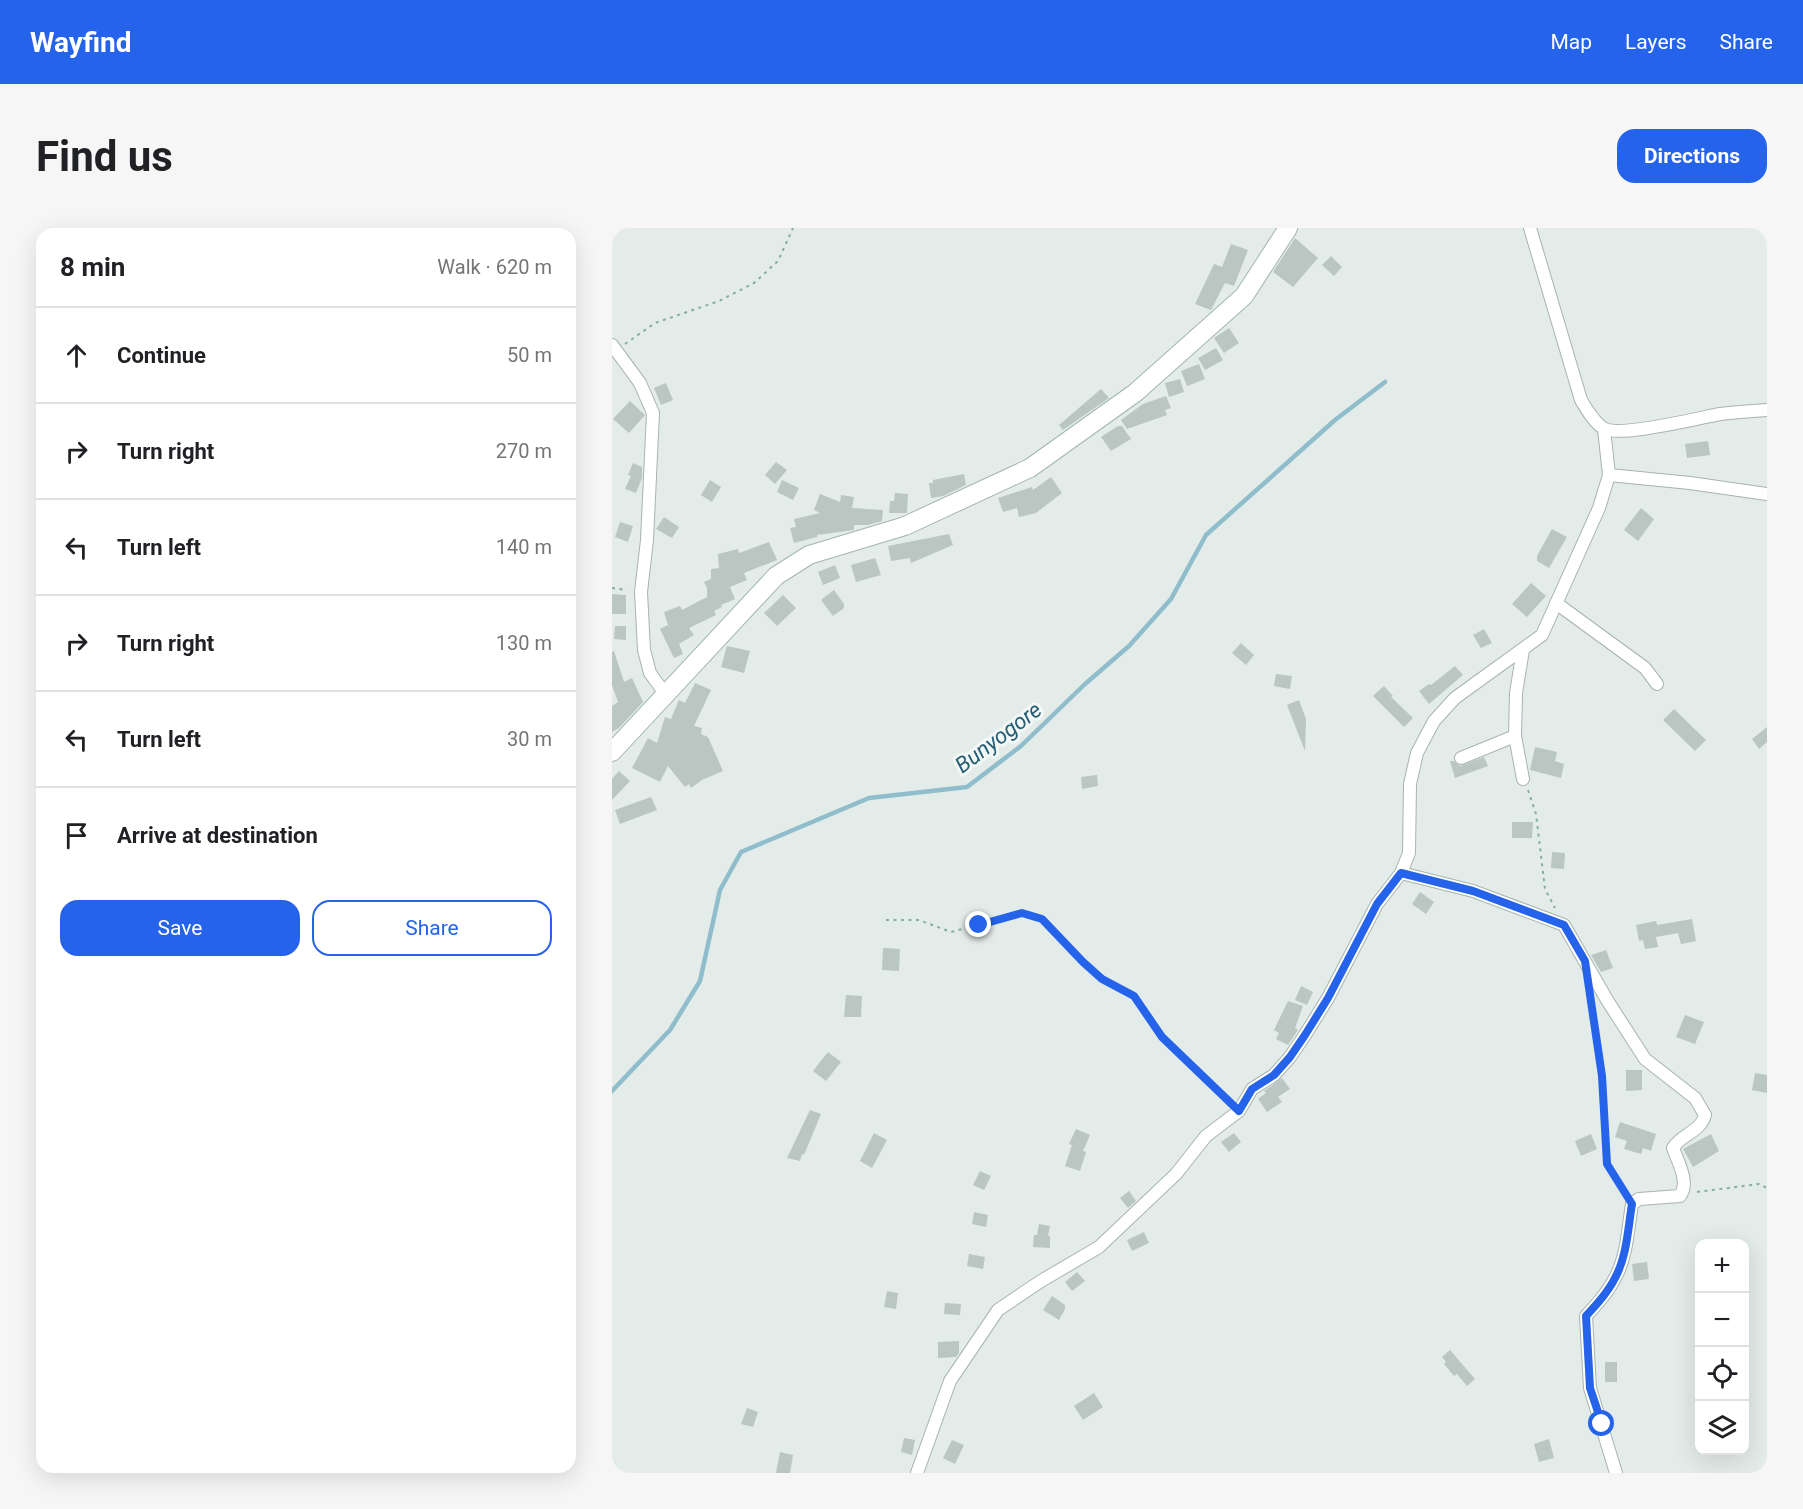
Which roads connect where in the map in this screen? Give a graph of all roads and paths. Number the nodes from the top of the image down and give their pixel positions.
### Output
1 (792, 228) edge
2 (1288, 228) edge
3 (1530, 228) edge
4 (614, 348) edge
5 (1767, 411) edge
6 (1604, 429) junction
7 (1609, 476) junction
8 (1767, 494) edge
9 (612, 588) edge
10 (641, 592) junction
11 (1556, 603) junction
12 (1523, 650) junction
13 (1657, 684) dead end
14 (666, 695) junction
15 (1515, 736) junction
16 (612, 752) edge
17 (1461, 758) dead end
18 (1523, 779) joint
19 (1401, 873) junction
20 (886, 920) dead end
21 (1564, 925) junction
22 (1590, 994) dead end
23 (1239, 1111) junction
24 (1767, 1188) edge
25 (1682, 1194) junction
26 (1632, 1204) junction
27 (917, 1473) edge
28 (1616, 1473) edge

1 - 4 path
2 - 14 main road
3 - 6 street
4 - 10 street
5 - 6 street
6 - 7 street
7 - 8 street
7 - 11 street
9 - 10 path
10 - 14 street
11 - 12 street
11 - 13 street
12 - 15 street
12 - 19 street
14 - 16 main road
15 - 17 street
15 - 18 street
18 - 21 path
19 - 21 street
19 - 23 street
20 - 23 path
21 - 25 street
22 - 26 path
23 - 27 street
24 - 25 path
25 - 26 street
26 - 28 street

